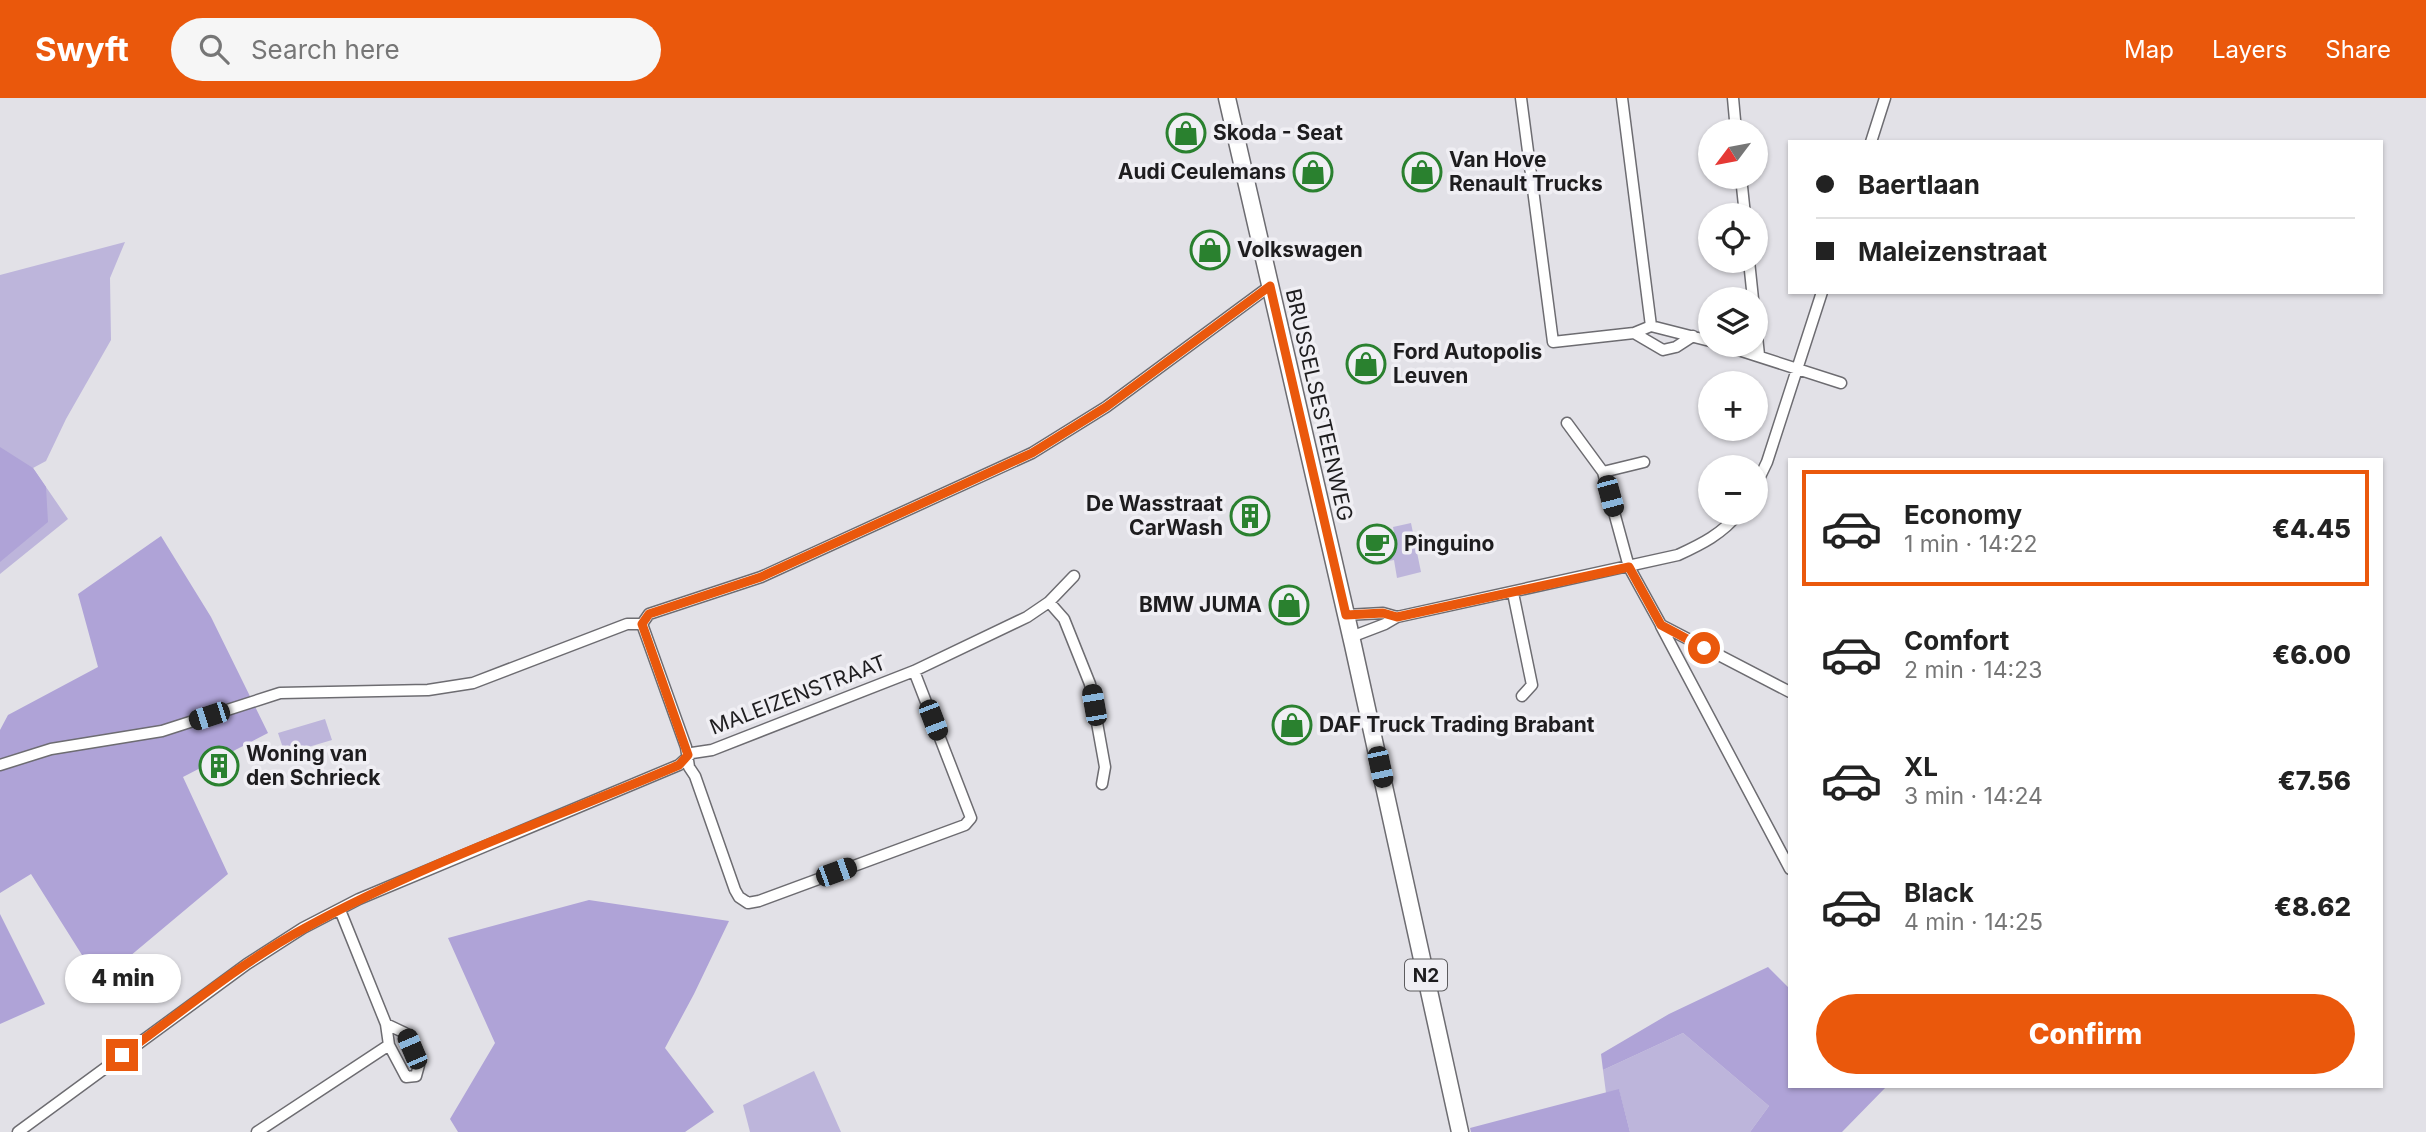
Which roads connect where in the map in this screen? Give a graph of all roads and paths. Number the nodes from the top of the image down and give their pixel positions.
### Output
1 (1227, 98) edge
2 (1521, 98) edge
3 (1622, 98) edge
4 (1733, 98) edge
5 (1885, 98) edge
6 (1735, 119) edge
7 (1872, 140) edge
8 (1270, 286) junction
9 (1821, 294) edge
10 (1651, 326) junction
11 (1634, 333) junction
12 (1693, 336) junction
13 (1698, 337) edge
14 (1764, 357) edge
15 (1797, 369) junction
16 (1841, 383) dead end
17 (1567, 424) dead end
18 (1768, 459) edge
19 (1644, 461) dead end
20 (1603, 472) junction
21 (1729, 525) edge
22 (1629, 567) junction
23 (1074, 576) dead end
24 (1513, 593) junction
25 (1049, 602) junction
26 (1346, 615) junction
27 (1397, 617) junction
28 (642, 624) junction
29 (1661, 625) junction
30 (1351, 637) junction
31 (914, 671) junction
32 (1788, 691) edge
33 (1522, 696) dead end
34 (688, 755) junction
35 (0, 765) edge
36 (1102, 784) dead end
37 (1788, 865) edge
38 (340, 910) junction
39 (386, 1024) junction
40 (389, 1045) junction
41 (18, 1132) edge
42 (257, 1132) edge
43 (1460, 1132) edge

1 - 8 main road, BRUSSELSESTEENWEG / N2
2 - 11 street
3 - 10 street
4 - 6 street
5 - 7 street
8 - 26 main road, BRUSSELSESTEENWEG / N2
8 - 28 street
9 - 15 street
10 - 11 street
10 - 12 street
11 - 12 street
12 - 13 street
14 - 15 street
15 - 16 street
15 - 18 street
17 - 20 street
19 - 20 street
20 - 22 street
21 - 22 street
22 - 24 street
22 - 29 street
23 - 25 street, MALEIZENSTRAAT
24 - 27 street
24 - 33 street
25 - 31 street, MALEIZENSTRAAT
25 - 36 street
26 - 27 street
26 - 30 main road, BRUSSELSESTEENWEG / N2
27 - 30 street
28 - 34 street
28 - 35 street
29 - 32 street
29 - 37 street
30 - 43 main road, BRUSSELSESTEENWEG / N2
31 - 34 street, MALEIZENSTRAAT
31 - 34 street
34 - 38 street, MALEIZENSTRAAT
38 - 39 street
38 - 41 street, MALEIZENSTRAAT
39 - 40 street
39 - 40 street
40 - 42 street

